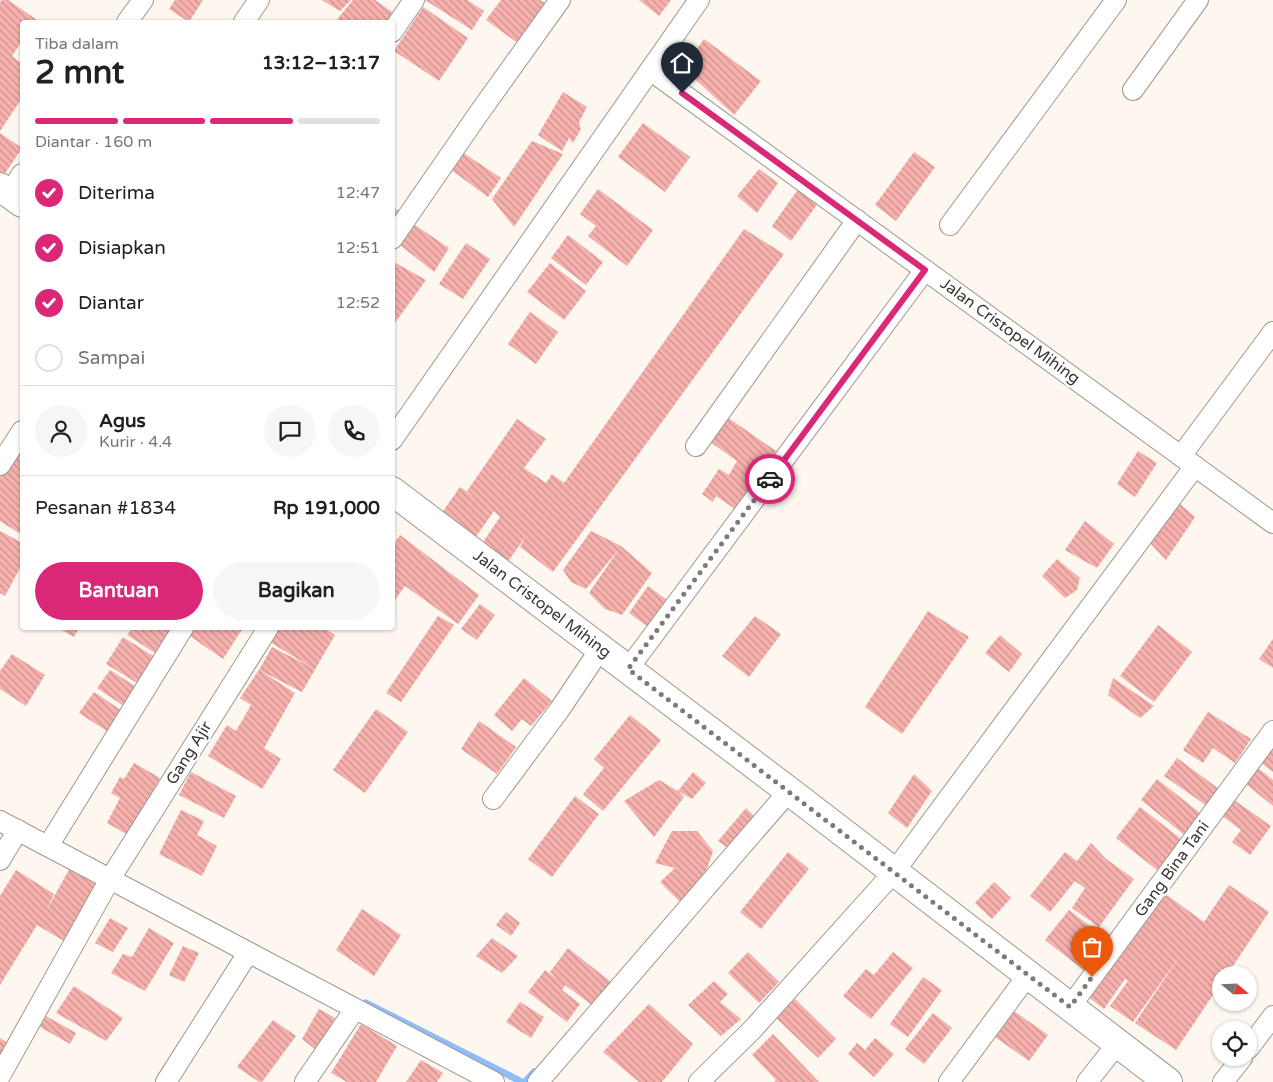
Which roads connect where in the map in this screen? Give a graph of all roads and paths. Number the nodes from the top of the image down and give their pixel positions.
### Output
1 (143, 0) edge
2 (259, 0) edge
3 (414, 0) edge
4 (560, 0) edge
5 (699, 0) edge
6 (1116, 0) edge
7 (1198, 0) edge
8 (128, 20) edge
9 (245, 20) edge
10 (395, 28) edge
11 (650, 70) junction
12 (1133, 90) dead end
13 (857, 220) junction
14 (950, 225) dead end
15 (395, 235) edge
16 (925, 270) junction
17 (1273, 332) edge
18 (20, 434) edge
19 (395, 436) edge
20 (696, 446) dead end
21 (1188, 461) junction
22 (0, 465) edge
23 (395, 493) edge
24 (1273, 523) edge
25 (182, 630) edge
26 (267, 630) edge
27 (601, 648) junction
28 (628, 669) junction
29 (1273, 731) edge
30 (789, 791) junction
31 (493, 799) dead end
32 (9, 826) edge
33 (48, 846) junction
34 (0, 860) edge
35 (894, 872) junction
36 (110, 879) junction
37 (248, 953) junction
38 (1028, 974) junction
39 (1070, 1007) junction
40 (354, 1010) junction
41 (1273, 1016) edge
42 (1257, 1037) edge
43 (1118, 1043) junction
44 (1236, 1066) edge
45 (0, 1076) edge
46 (166, 1082) edge
47 (305, 1082) edge
48 (494, 1082) edge
49 (538, 1082) edge
50 (699, 1082) edge
51 (949, 1082) edge
52 (1087, 1082) edge
53 (1168, 1082) edge
54 (1223, 1082) edge

1 - 8 street
2 - 9 street
3 - 10 street
4 - 15 street
5 - 11 street
6 - 14 street
7 - 12 street
11 - 13 street, Jalan Cristopel Mihing
11 - 19 street
13 - 16 street, Jalan Cristopel Mihing
13 - 20 street
16 - 21 street, Jalan Cristopel Mihing
16 - 28 street
17 - 21 street
18 - 22 street
21 - 24 street, Jalan Cristopel Mihing
21 - 35 street
23 - 27 street, Jalan Cristopel Mihing
25 - 33 street
26 - 36 street, Gang Ajir
27 - 28 street, Jalan Cristopel Mihing
27 - 31 street
28 - 30 street, Jalan Cristopel Mihing
29 - 39 street, Gang Bina Tani
30 - 35 street, Jalan Cristopel Mihing
30 - 49 street
32 - 33 street
32 - 34 street
33 - 36 street
35 - 38 street, Jalan Cristopel Mihing
35 - 50 street
36 - 37 street
36 - 45 street, Gang Ajir
37 - 40 street
37 - 46 street
38 - 39 street, Jalan Cristopel Mihing
38 - 51 street
39 - 43 street, Jalan Cristopel Mihing
40 - 47 street
40 - 48 street
41 - 42 street
43 - 52 street
43 - 53 street, Jalan Cristopel Mihing
44 - 54 street

